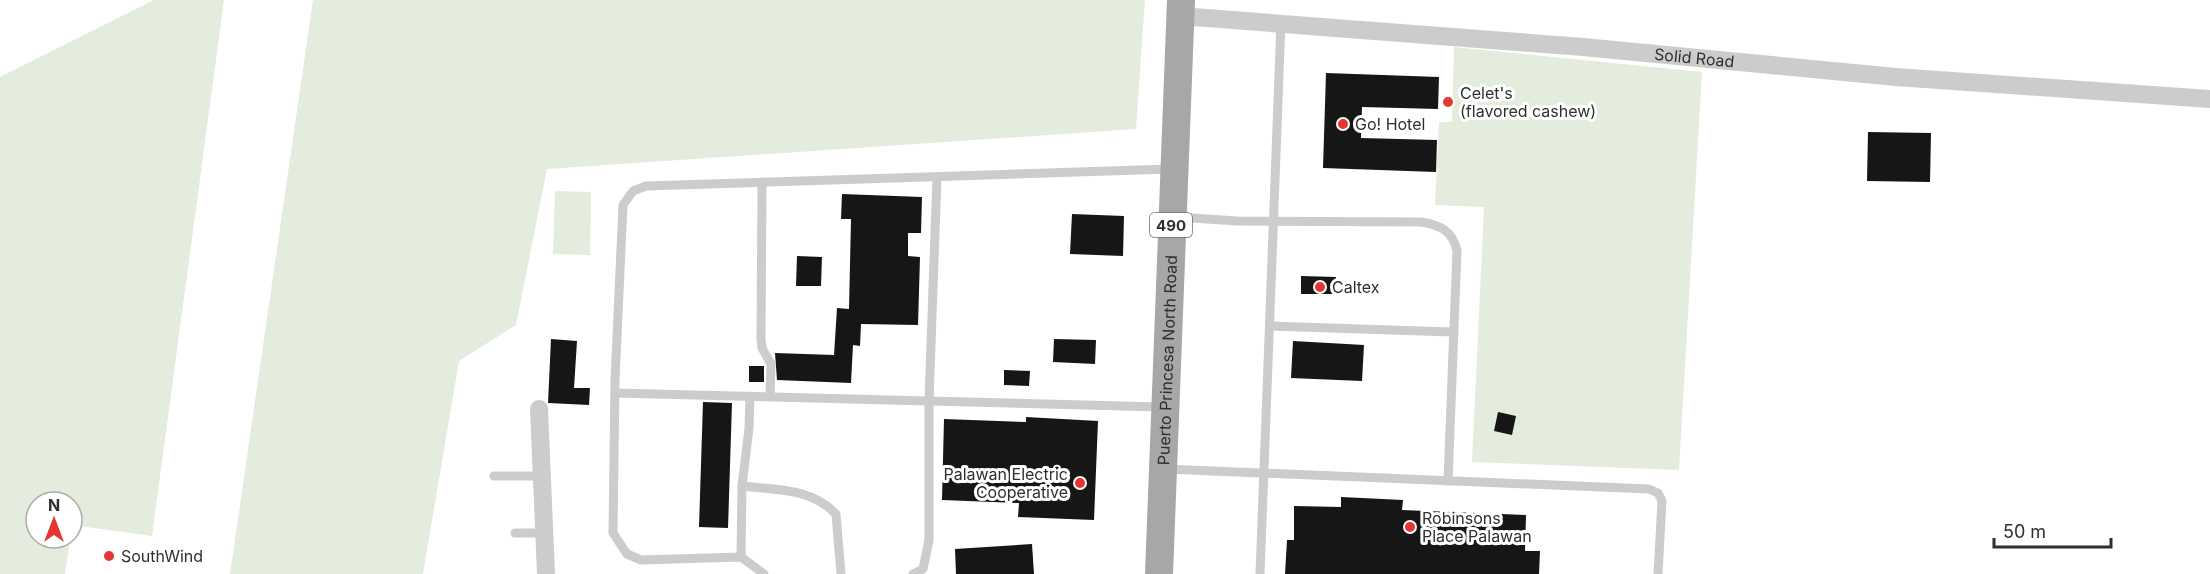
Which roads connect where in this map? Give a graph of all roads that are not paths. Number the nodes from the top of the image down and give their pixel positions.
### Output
1 (1180, 8) edge
2 (1281, 22) junction
3 (2210, 99) edge
4 (1174, 169) junction
5 (937, 177) junction
6 (762, 182) junction
7 (1172, 216) junction
8 (1274, 222) junction
9 (1270, 326) junction
10 (1452, 332) junction
11 (615, 393) junction
12 (750, 396) junction
13 (770, 396) junction
14 (929, 400) junction
15 (1164, 407) junction
16 (539, 409) dead end
17 (1162, 469) junction
18 (1264, 473) junction
19 (494, 476) dead end
20 (542, 476) junction
21 (1448, 481) junction
22 (742, 486) junction
23 (515, 533) dead end
24 (544, 533) junction
25 (741, 556) junction
26 (546, 574) edge
27 (764, 574) edge
28 (841, 574) edge
29 (912, 574) edge
30 (1159, 574) edge
31 (1260, 574) edge
32 (1658, 574) edge

1 - 2 street, Solid Road
1 - 4 main road, Puerto Princesa North Road / 490
2 - 3 street, Solid Road
2 - 8 lane
4 - 5 lane
4 - 7 main road, Puerto Princesa North Road / 490
5 - 6 lane
5 - 14 lane
6 - 11 lane
6 - 13 lane
7 - 8 lane
7 - 15 main road, Puerto Princesa North Road / 490
8 - 9 lane
8 - 10 lane
9 - 10 lane
9 - 18 lane
10 - 21 lane
11 - 12 lane
11 - 25 lane
12 - 13 lane
12 - 22 lane
13 - 14 lane
14 - 15 lane
14 - 29 lane
15 - 17 main road, Puerto Princesa North Road / 490
16 - 20 street
17 - 18 lane
17 - 30 main road, Puerto Princesa North Road / 490
18 - 21 lane
18 - 31 lane
19 - 20 lane
20 - 24 street
21 - 32 lane
22 - 25 lane
22 - 28 lane
23 - 24 lane
24 - 26 street
25 - 27 lane

